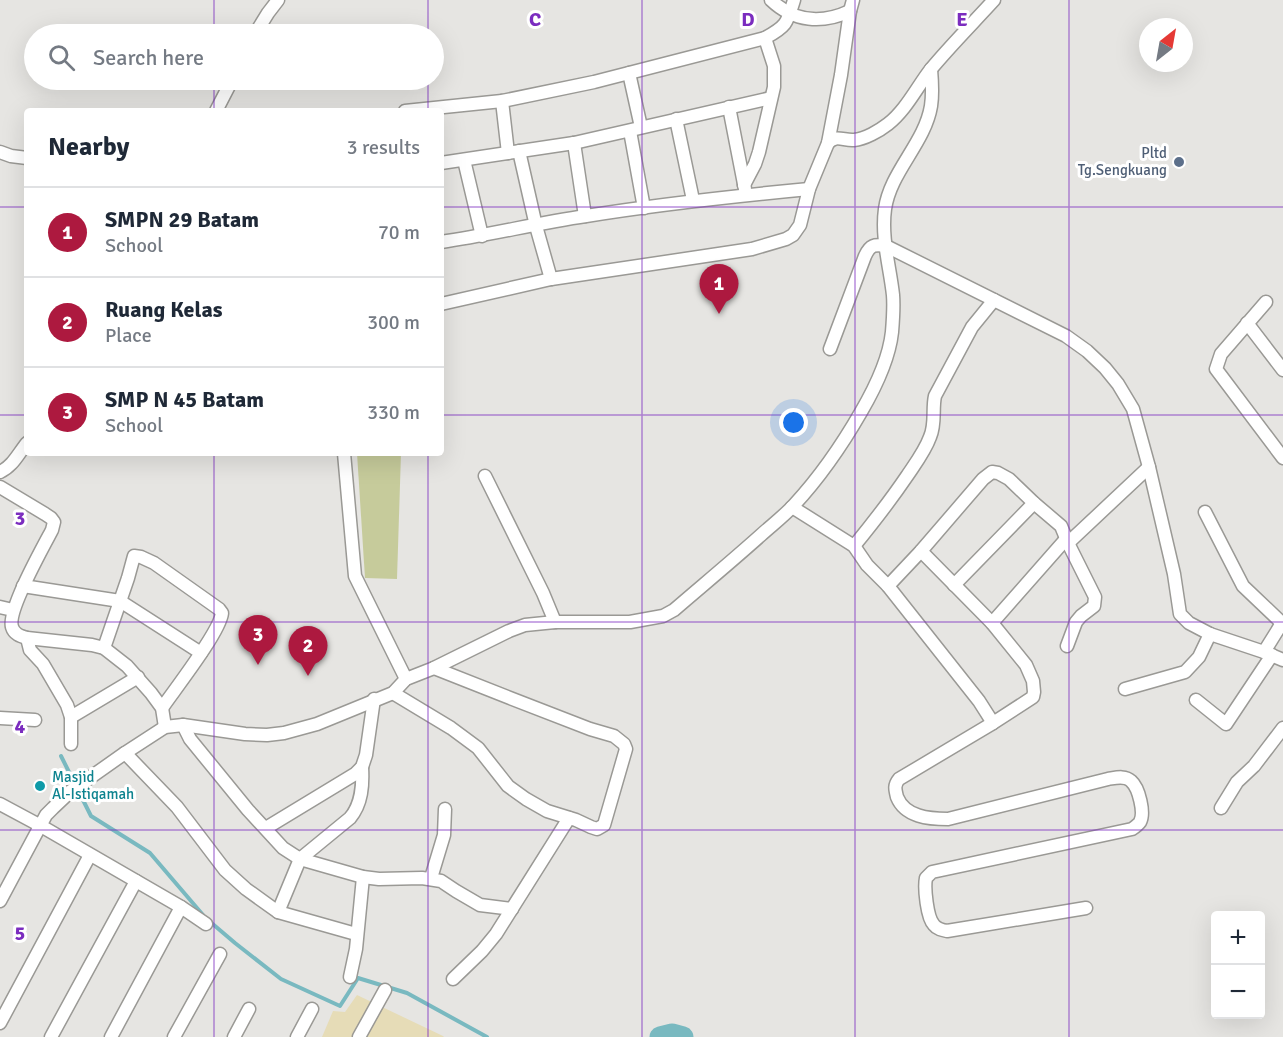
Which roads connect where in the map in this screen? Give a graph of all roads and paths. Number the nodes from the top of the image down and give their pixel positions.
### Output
1 (278, 0) edge
2 (771, 0) edge
3 (794, 0) edge
4 (994, 0) edge
5 (851, 5) edge
6 (790, 14) junction
7 (261, 24) edge
8 (765, 38) junction
9 (931, 69) junction
10 (629, 73) junction
11 (227, 90) edge
12 (771, 98) junction
13 (502, 101) junction
14 (729, 107) junction
15 (218, 108) edge
16 (434, 108) edge
17 (676, 119) junction
18 (636, 129) junction
19 (574, 143) junction
20 (828, 143) junction
21 (0, 152) edge
22 (514, 152) junction
23 (24, 158) edge
24 (464, 160) junction
25 (444, 163) edge
26 (809, 189) junction
27 (745, 190) junction
28 (693, 200) junction
29 (644, 208) junction
30 (585, 216) junction
31 (536, 226) junction
32 (482, 236) junction
33 (444, 242) edge
34 (886, 246) junction
35 (551, 279) junction
36 (994, 300) junction
37 (1266, 302) dead end
38 (444, 303) edge
39 (1247, 323) junction
40 (830, 349) dead end
41 (1283, 370) edge
42 (24, 447) edge
43 (344, 456) edge
44 (1283, 458) edge
45 (1149, 467) junction
46 (0, 471) edge
47 (485, 476) dead end
48 (0, 487) edge
49 (1034, 503) junction
50 (792, 507) junction
51 (1205, 512) dead end
52 (1067, 541) junction
53 (854, 546) junction
54 (921, 551) junction
55 (954, 585) junction
56 (23, 586) junction
57 (888, 586) junction
58 (120, 601) junction
59 (0, 607) edge
60 (14, 610) junction
61 (555, 622) junction
62 (992, 623) junction
63 (1283, 623) edge
64 (1210, 634) junction
65 (27, 638) junction
66 (1067, 646) dead end
67 (104, 648) junction
68 (201, 653) junction
69 (1273, 656) edge
70 (434, 668) junction
71 (138, 677) junction
72 (406, 679) junction
73 (1125, 689) dead end
74 (393, 693) junction
75 (374, 699) junction
76 (1196, 700) dead end
77 (162, 708) junction
78 (71, 717) junction
79 (0, 718) edge
80 (34, 720) dead end
81 (993, 723) junction
82 (183, 725) junction
83 (165, 727) junction
84 (1283, 728) edge
85 (71, 744) dead end
86 (125, 753) junction
87 (362, 767) junction
88 (0, 804) edge
89 (1221, 808) dead end
90 (445, 809) dead end
91 (569, 818) junction
92 (42, 826) junction
93 (266, 828) junction
94 (90, 855) junction
95 (300, 859) junction
96 (363, 877) junction
97 (431, 878) junction
98 (136, 881) junction
99 (0, 901) edge
100 (181, 907) junction
101 (1086, 908) dead end
102 (512, 909) junction
103 (278, 912) junction
104 (206, 924) dead end
105 (356, 934) junction
106 (220, 954) dead end
107 (350, 977) dead end
108 (453, 979) dead end
109 (385, 990) dead end
110 (249, 1009) dead end
111 (312, 1010) dead end
112 (0, 1023) edge
113 (51, 1037) edge
114 (111, 1037) edge
115 (174, 1037) edge
116 (234, 1037) edge
117 (297, 1037) edge
118 (359, 1037) edge

1 - 7 street
2 - 6 street
3 - 6 street
4 - 9 street
5 - 6 street
5 - 20 street
6 - 8 street
8 - 10 street
8 - 12 street
9 - 20 street
9 - 34 street
10 - 13 street
10 - 18 street
11 - 15 street
12 - 14 street
12 - 27 street
13 - 16 street
13 - 22 street
14 - 17 street
14 - 27 street
17 - 18 street
17 - 28 street
18 - 19 street
18 - 29 street
19 - 22 street
19 - 30 street
20 - 26 street
21 - 23 street
22 - 24 street
22 - 31 street
24 - 25 street
24 - 32 street
26 - 27 street
26 - 35 street
27 - 28 street
28 - 29 street
29 - 30 street
30 - 31 street
31 - 32 street
31 - 35 street
32 - 33 street
34 - 36 street
34 - 40 street
34 - 50 street
35 - 38 street
36 - 45 street
36 - 53 street
37 - 39 street
39 - 41 street
39 - 44 street
42 - 46 street
43 - 72 street
45 - 52 street
45 - 64 street
47 - 61 street
48 - 56 street
49 - 52 street
49 - 54 street
49 - 55 street
50 - 53 street
50 - 61 street
51 - 63 street
52 - 62 street
52 - 66 street
53 - 57 street
54 - 55 street
54 - 57 street
55 - 62 street
56 - 58 street
56 - 60 street
57 - 81 street
58 - 67 street
58 - 68 street
58 - 68 street
59 - 60 street
60 - 65 street
61 - 70 street
62 - 81 street
63 - 69 street
64 - 69 street
64 - 73 street
65 - 67 street
65 - 78 street
67 - 71 street
68 - 77 street
69 - 76 street
70 - 72 street
70 - 91 street
71 - 77 street
71 - 78 street
72 - 74 street
74 - 75 street
74 - 91 street
75 - 82 street
75 - 87 street
77 - 83 street
78 - 85 street
79 - 80 street
81 - 101 street
82 - 83 street
82 - 93 street
83 - 86 street
84 - 89 street
86 - 92 street
86 - 103 street
87 - 93 street
87 - 95 street
88 - 92 street
90 - 97 street
91 - 102 street
92 - 94 street
92 - 99 street
93 - 95 street
94 - 98 street
94 - 112 street
95 - 96 street
95 - 103 street
96 - 97 street
96 - 105 street
97 - 102 street
98 - 100 street
98 - 113 street
100 - 104 street
100 - 114 street
102 - 108 street
103 - 105 street
105 - 107 street
106 - 115 street
109 - 118 street
110 - 116 street
111 - 117 street

